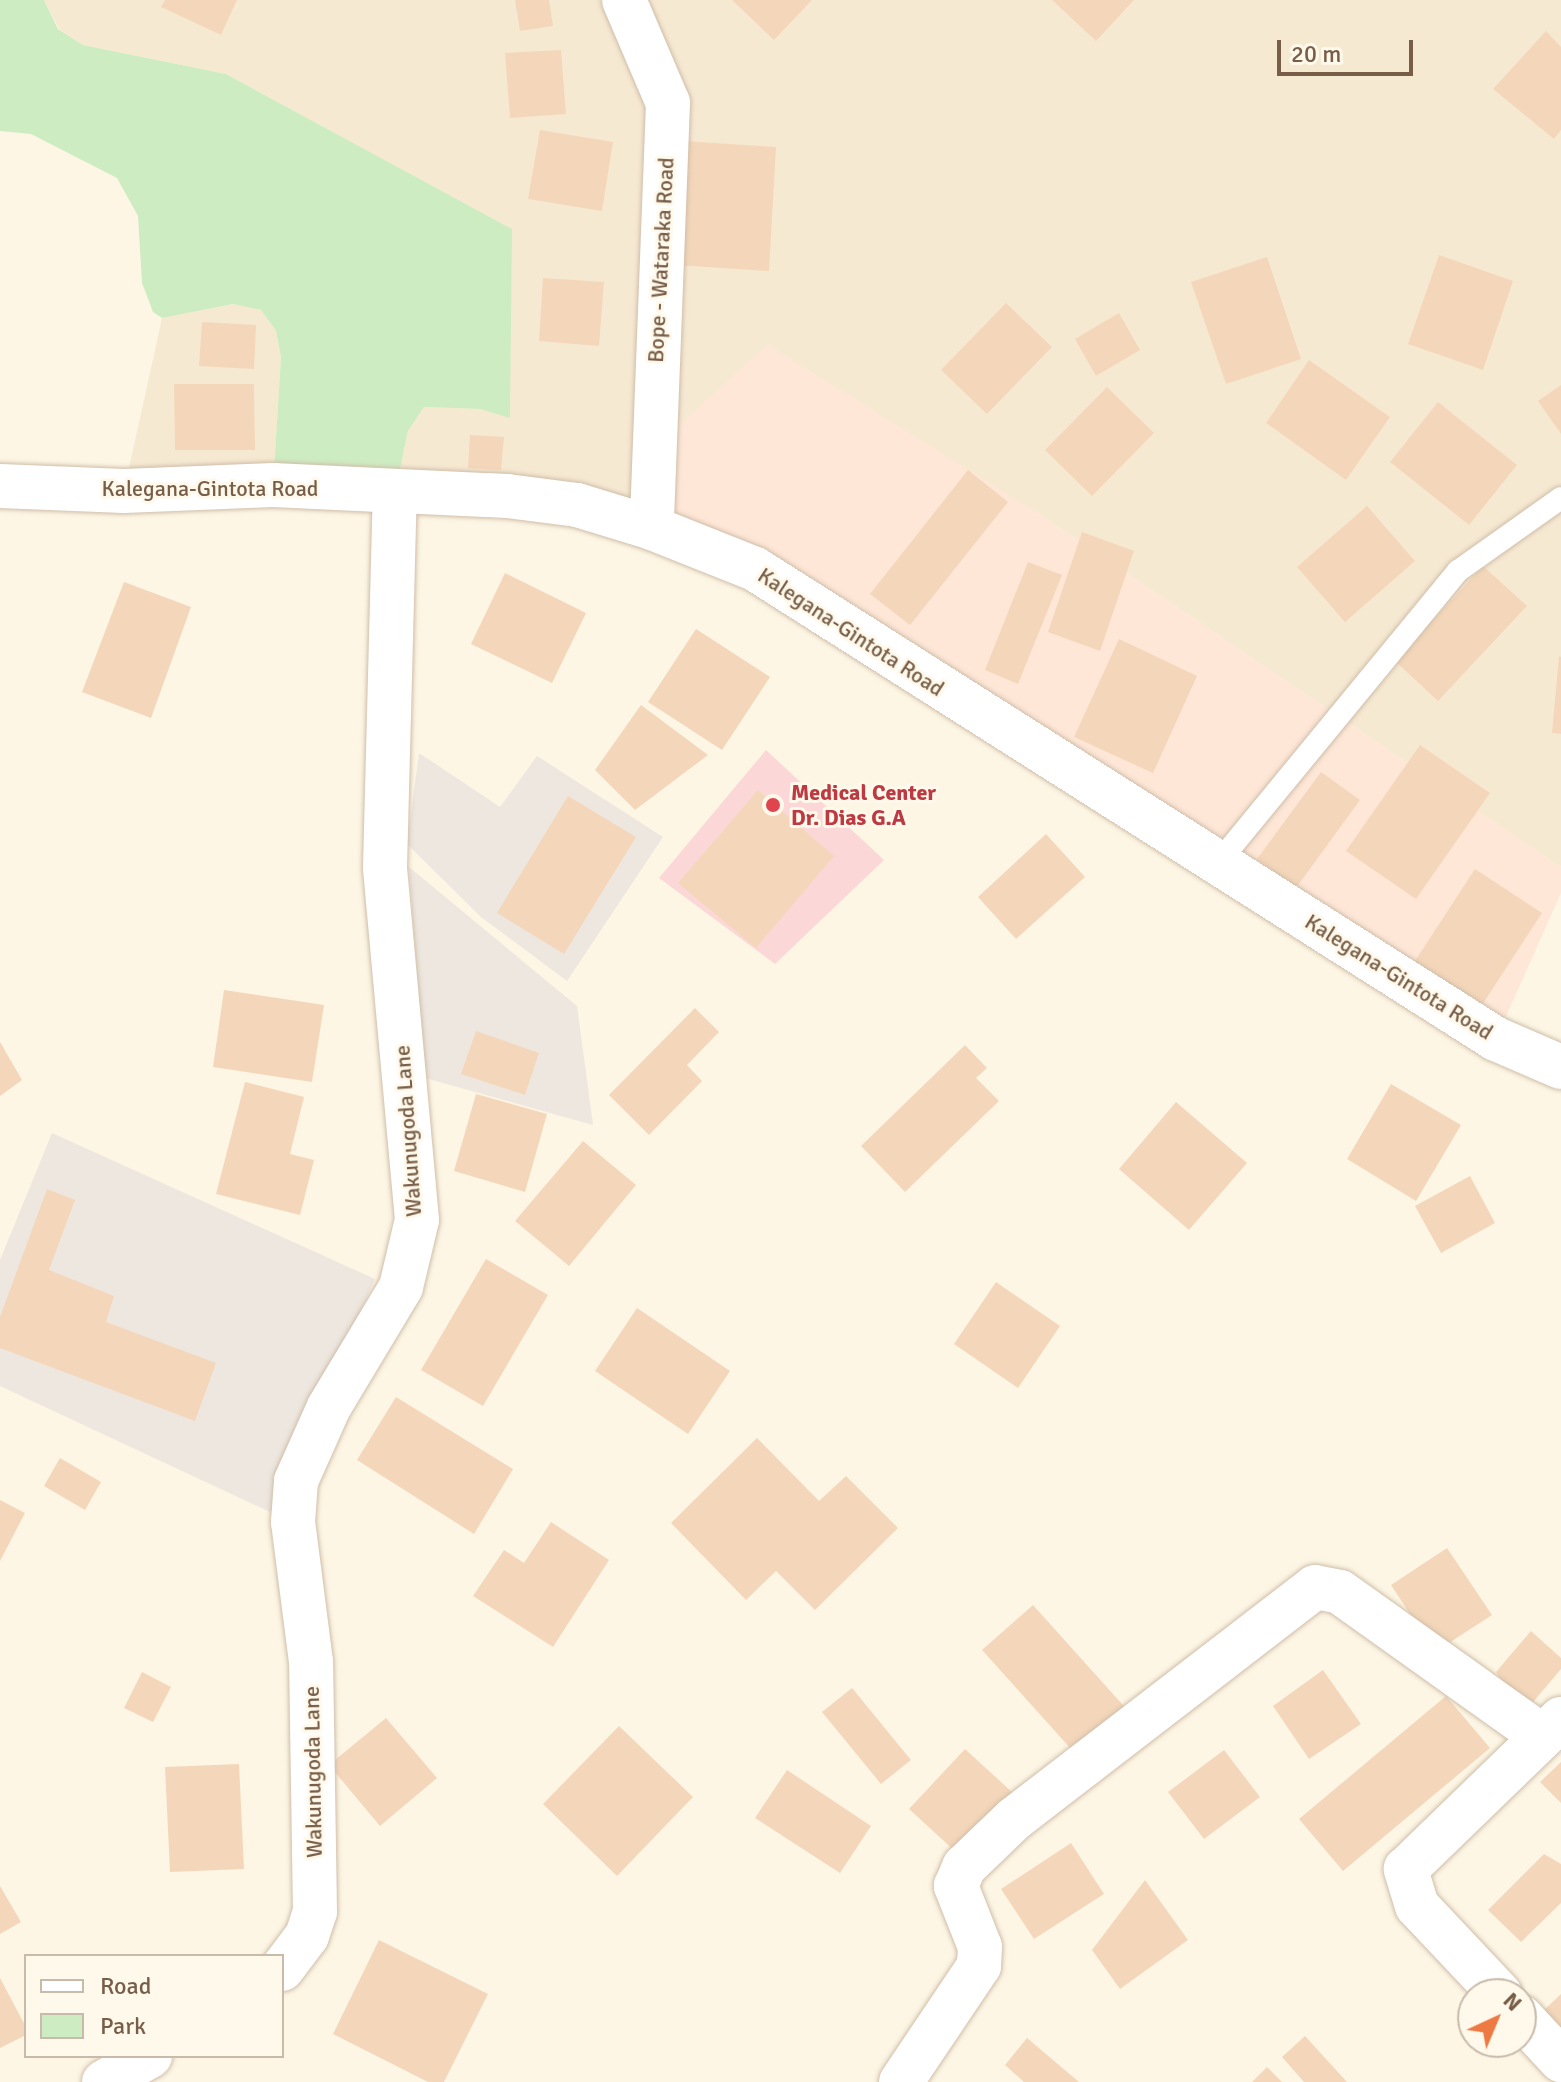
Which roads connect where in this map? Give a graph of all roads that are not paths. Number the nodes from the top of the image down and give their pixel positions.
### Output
1 (624, 0) edge
2 (0, 486) edge
3 (395, 493) junction
4 (1561, 498) edge
5 (652, 528) junction
6 (1218, 863) junction
7 (1561, 1067) edge
8 (1551, 1727) edge
9 (284, 1966) edge
10 (1485, 1978) edge
11 (1537, 2034) edge
12 (146, 2058) edge
13 (1561, 2060) edge
14 (104, 2082) edge
15 (901, 2082) edge

1 - 5 street, Bope - Wataraka Road
2 - 3 street, Kalegana-Gintota Road
3 - 5 street, Kalegana-Gintota Road
3 - 9 street, Wakunugoda Lane
4 - 6 lane
5 - 6 street, Kalegana-Gintota Road
6 - 7 street, Kalegana-Gintota Road
8 - 10 street
8 - 15 street
11 - 13 street
12 - 14 street

